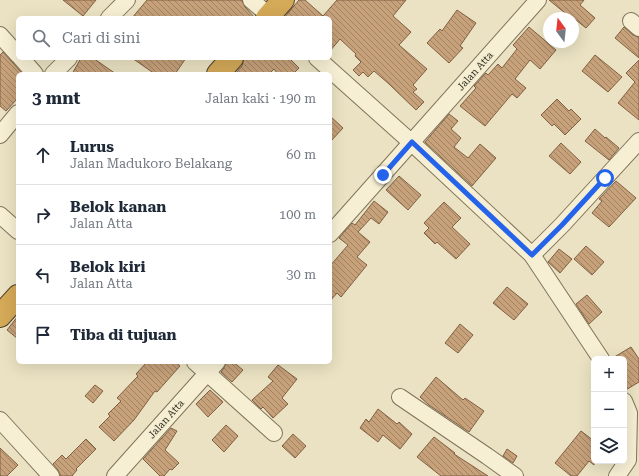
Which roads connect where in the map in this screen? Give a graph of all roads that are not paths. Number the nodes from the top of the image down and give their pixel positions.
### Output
1 (126, 0) edge
2 (538, 0) edge
3 (111, 16) edge
4 (0, 35) edge
5 (16, 53) edge
6 (22, 60) edge
7 (67, 60) edge
8 (230, 60) edge
9 (319, 60) edge
10 (33, 72) edge
11 (55, 72) edge
12 (220, 72) edge
13 (16, 115) edge
14 (0, 135) edge
15 (639, 141) edge
16 (412, 142) junction
17 (0, 215) edge
18 (16, 229) edge
19 (332, 232) edge
20 (532, 255) junction
21 (16, 298) edge
22 (0, 316) edge
23 (599, 356) edge
24 (202, 364) edge
25 (212, 367) edge
26 (400, 397) dead end
27 (627, 408) edge
28 (0, 420) edge
29 (274, 433) dead end
30 (636, 434) edge
31 (51, 476) edge
32 (115, 476) edge
33 (515, 476) edge
34 (617, 476) edge

1 - 3 street
2 - 16 street, Jalan Atta
4 - 5 street
6 - 10 street
7 - 11 street
8 - 12 highway
9 - 16 street
13 - 14 street
15 - 20 street
16 - 19 street, Jalan Atta
16 - 20 street
17 - 18 street
20 - 23 street
21 - 22 highway
24 - 25 street
25 - 29 street
25 - 32 street, Jalan Atta
26 - 33 street
27 - 30 street
28 - 31 street
30 - 34 street

